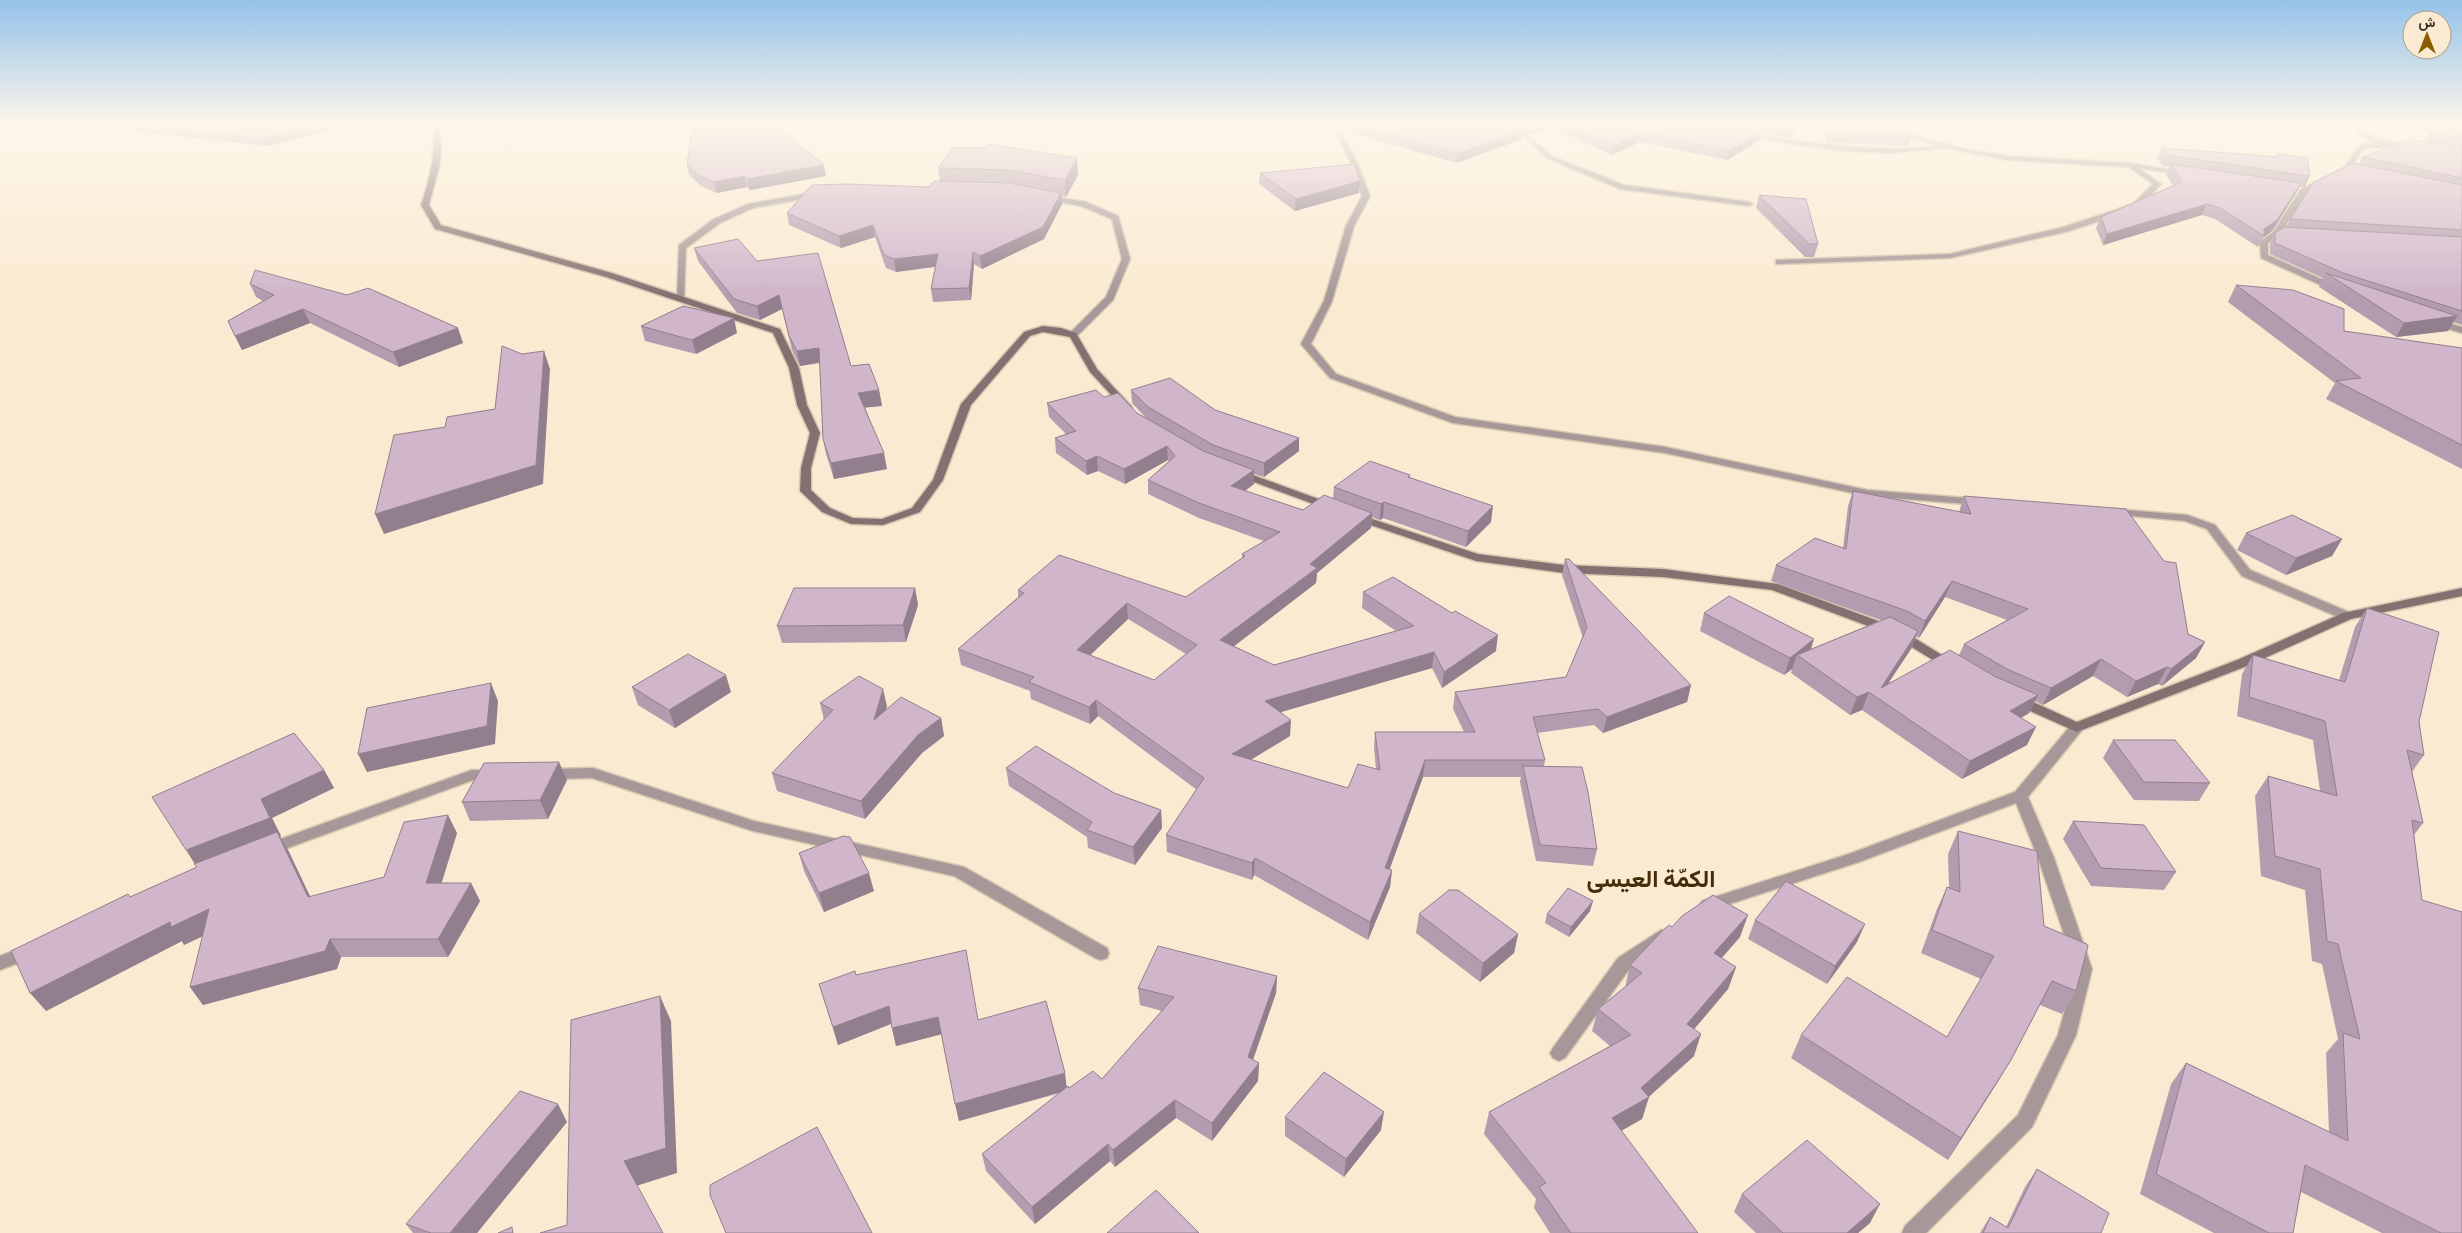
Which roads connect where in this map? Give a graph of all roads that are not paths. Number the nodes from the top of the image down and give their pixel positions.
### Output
1 (433, 181) edge
2 (1361, 181) edge
3 (1609, 181) edge
4 (2152, 181) edge
5 (2324, 181) edge
6 (2295, 189) edge
7 (2304, 191) junction
8 (828, 193) edge
9 (1037, 196) edge
10 (1750, 204) dead end
11 (2276, 234) junction
12 (2285, 234) edge
13 (1779, 262) dead end
14 (2342, 291) edge
15 (680, 298) junction
16 (2428, 320) edge
17 (2462, 330) edge
18 (1073, 335) junction
19 (1136, 418) edge
20 (1227, 469) edge
21 (1993, 503) edge
22 (2099, 511) edge
23 (2462, 592) edge
24 (2347, 616) junction
25 (1962, 671) edge
26 (2003, 694) edge
27 (2077, 727) junction
28 (509, 774) edge
29 (537, 774) edge
30 (2020, 796) junction
31 (253, 854) edge
32 (1691, 916) edge
33 (1676, 927) edge
34 (45, 944) edge
35 (1101, 953) dead end
36 (0, 964) edge
37 (1559, 1054) dead end
38 (1912, 1233) edge

1 - 15 street
2 - 21 street
3 - 10 street
4 - 13 street
5 - 7 street
6 - 7 street
7 - 11 street
8 - 15 street
9 - 18 street
11 - 12 street
11 - 14 street
15 - 18 street
16 - 17 street
18 - 19 street
20 - 25 street
22 - 24 street
23 - 24 street
24 - 27 street
26 - 27 street
27 - 30 street
28 - 31 street
29 - 35 street
30 - 32 street
30 - 38 street
33 - 37 street
34 - 36 street

